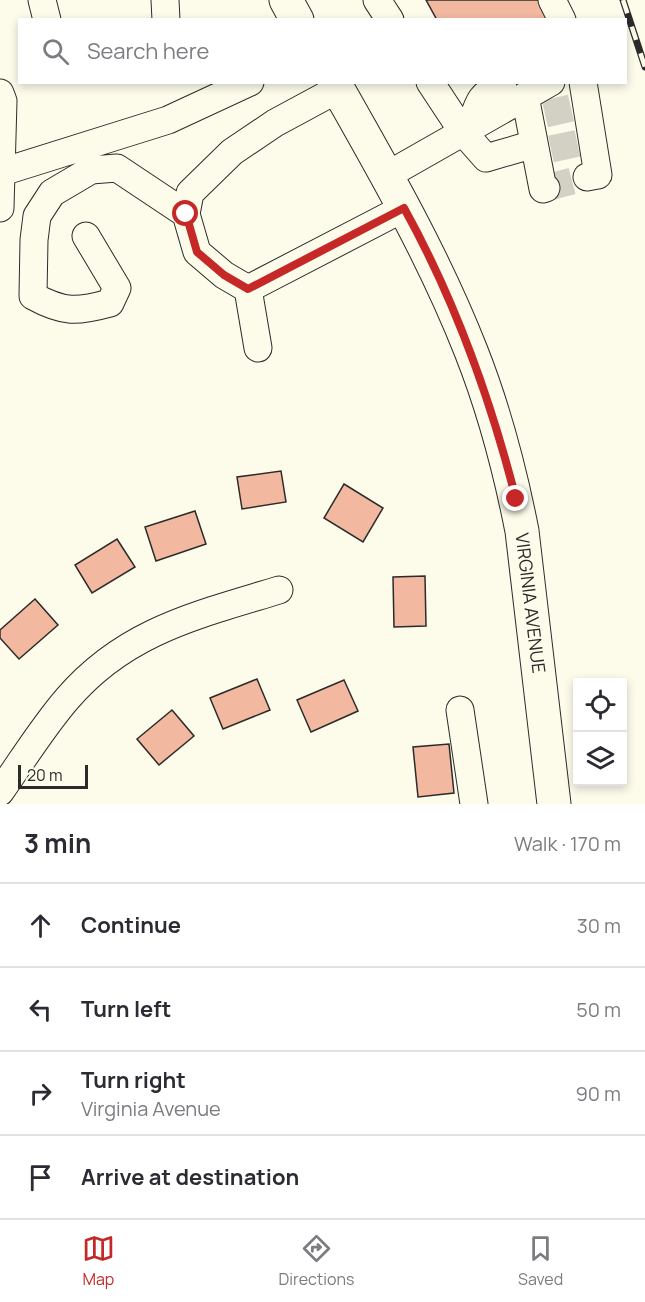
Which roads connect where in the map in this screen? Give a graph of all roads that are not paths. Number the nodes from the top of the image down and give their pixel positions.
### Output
1 (42, 0) edge
2 (165, 0) edge
3 (286, 0) edge
4 (377, 0) edge
5 (552, 0) edge
6 (46, 18) edge
7 (166, 18) edge
8 (296, 18) edge
9 (389, 18) edge
10 (561, 18) edge
11 (246, 84) edge
12 (432, 84) edge
13 (551, 84) edge
14 (336, 86) edge
15 (0, 93) edge
16 (466, 130) junction
17 (536, 133) edge
18 (2, 172) junction
19 (386, 176) junction
20 (0, 207) edge
21 (404, 208) junction
22 (186, 214) junction
23 (86, 236) dead end
24 (248, 289) junction
25 (258, 348) dead end
26 (279, 590) dead end
27 (460, 710) dead end
28 (0, 792) edge
29 (474, 804) edge
30 (554, 804) edge

1 - 6 street
2 - 7 street
3 - 8 main road
4 - 9 street
5 - 10 street
11 - 18 street
12 - 16 street
13 - 17 street
14 - 19 main road, VIRGINIA AVENUE
14 - 22 street
15 - 18 street
16 - 17 street
16 - 17 street
16 - 17 street
16 - 19 street
18 - 20 street
19 - 21 main road, VIRGINIA AVENUE
21 - 24 street
21 - 30 main road, VIRGINIA AVENUE
22 - 23 street
22 - 24 street
24 - 25 street
26 - 28 street
27 - 29 street

